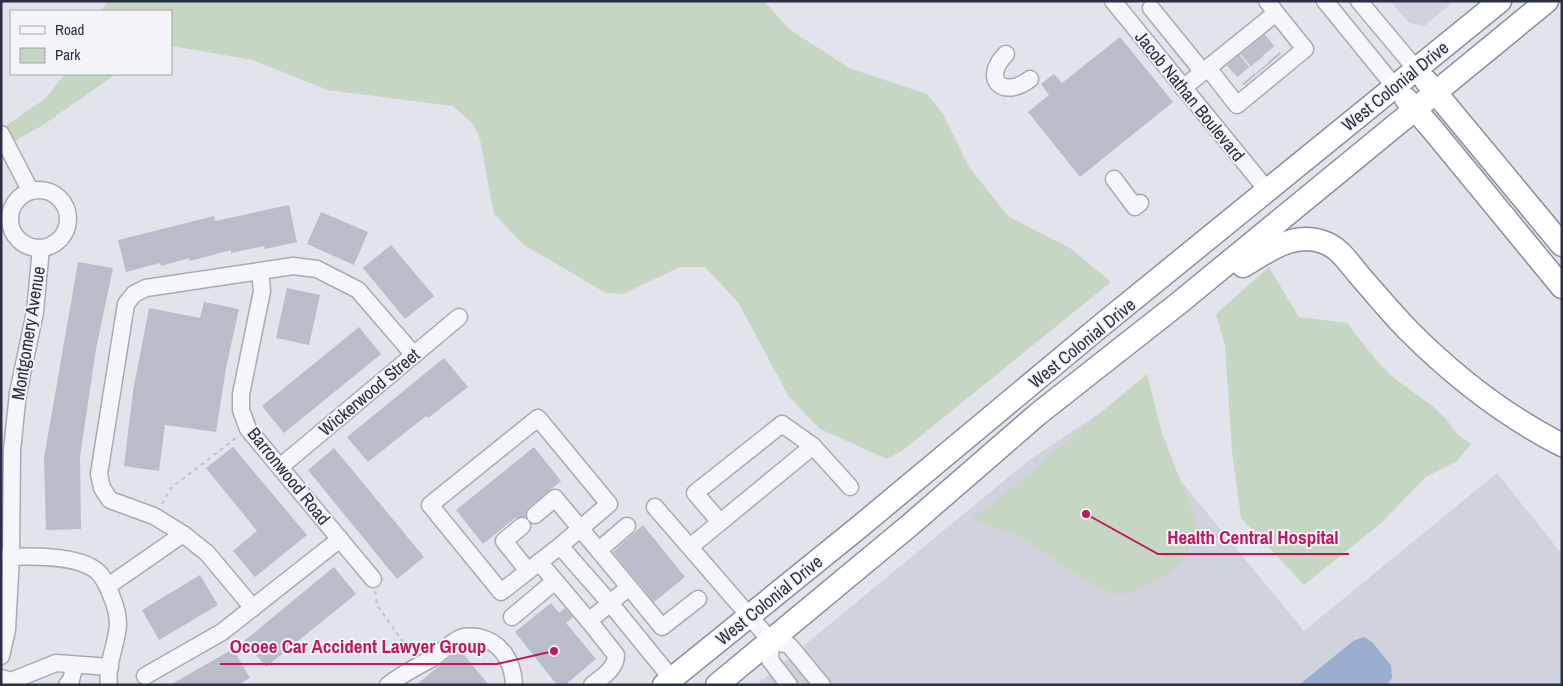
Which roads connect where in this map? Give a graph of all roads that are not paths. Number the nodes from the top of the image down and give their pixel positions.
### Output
1 (1325, 1) edge
2 (1359, 1) edge
3 (1500, 1) edge
4 (1547, 1) edge
5 (1155, 5) edge
6 (1271, 7) edge
7 (1114, 9) edge
8 (1132, 24) junction
9 (1006, 54) dead end
10 (1416, 69) junction
11 (1205, 70) junction
12 (1030, 79) dead end
13 (1395, 87) junction
14 (1184, 88) junction
15 (1436, 93) junction
16 (1416, 110) junction
17 (1, 134) edge
18 (1114, 179) dead end
19 (30, 190) junction
20 (1267, 190) junction
21 (1140, 203) dead end
22 (1562, 246) edge
23 (41, 248) junction
24 (260, 271) junction
25 (1562, 287) edge
26 (1179, 303) junction
27 (459, 317) dead end
28 (414, 356) junction
29 (1562, 445) edge
30 (813, 446) junction
31 (280, 467) junction
32 (850, 487) dead end
33 (655, 507) dead end
34 (535, 515) dead end
35 (720, 522) junction
36 (522, 526) dead end
37 (627, 526) dead end
38 (581, 529) junction
39 (183, 534) junction
40 (340, 539) junction
41 (560, 546) junction
42 (690, 547) junction
43 (599, 550) junction
44 (6, 556) edge
45 (533, 567) junction
46 (373, 579) road end
47 (555, 580) junction
48 (108, 586) junction
49 (628, 587) junction
50 (698, 599) dead end
51 (610, 603) junction
52 (252, 608) junction
53 (750, 616) junction
54 (512, 617) dead end
55 (589, 621) junction
56 (771, 641) junction
57 (1, 656) edge
58 (76, 664) junction
59 (110, 668) junction
60 (145, 676) dead end
61 (1, 678) edge
62 (668, 682) edge
63 (67, 685) edge
64 (109, 685) edge
65 (388, 685) edge
66 (514, 685) edge
67 (592, 685) edge
68 (717, 685) edge
69 (789, 685) edge
70 (822, 685) edge

1 - 13 street
2 - 10 street
3 - 10 highway, West Colonial Drive
4 - 15 highway, West Colonial Drive
5 - 8 street
5 - 11 street
6 - 11 street
6 - 11 street
7 - 8 street, Jacob Nathan Boulevard
8 - 14 street, Jacob Nathan Boulevard
9 - 12 street
10 - 13 highway, West Colonial Drive
10 - 15 highway
11 - 14 street
13 - 16 highway
13 - 20 highway, West Colonial Drive
14 - 20 street, Jacob Nathan Boulevard
15 - 16 highway, West Colonial Drive
15 - 22 highway
16 - 25 highway
16 - 26 highway, West Colonial Drive
17 - 19 street
18 - 21 street
19 - 23 street
19 - 23 street
20 - 53 highway, West Colonial Drive
23 - 44 street, Montgomery Avenue
24 - 28 street
24 - 31 street, Barronwood Road
24 - 39 street
26 - 29 highway
26 - 56 highway, West Colonial Drive
27 - 28 street, Wickerwood Street
28 - 31 street, Wickerwood Street
30 - 32 street
30 - 35 street
30 - 35 street
31 - 40 street, Barronwood Road
33 - 42 street
34 - 38 street
35 - 42 street
36 - 45 street
37 - 43 street
38 - 41 street
38 - 43 street
38 - 45 street
39 - 48 street
39 - 52 street
40 - 46 street, Barronwood Road
40 - 52 street
41 - 45 street
41 - 51 street
42 - 53 street
43 - 49 street
44 - 48 street
44 - 57 street, Montgomery Avenue
45 - 47 street
47 - 54 street
47 - 55 street
48 - 59 street
49 - 50 street
49 - 51 street
51 - 55 street
51 - 62 street
52 - 60 street
53 - 56 street
53 - 62 highway, West Colonial Drive
55 - 67 street
56 - 68 highway, West Colonial Drive
56 - 69 street
56 - 70 street
58 - 59 street
58 - 61 street
58 - 63 street
59 - 64 street
65 - 66 street

